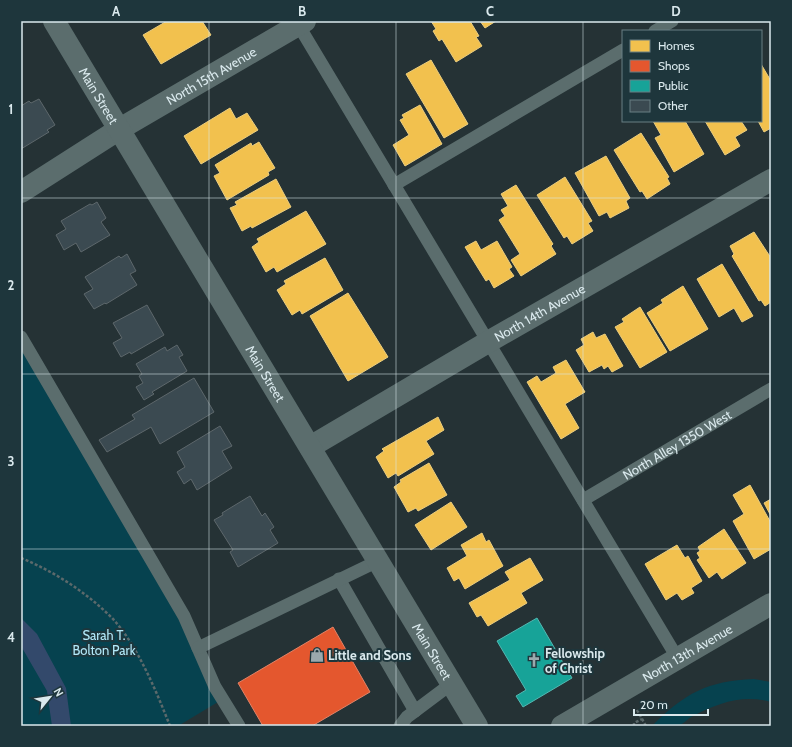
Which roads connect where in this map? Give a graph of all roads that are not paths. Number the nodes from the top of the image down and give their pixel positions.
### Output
1 (54, 21) edge
2 (672, 21) edge
3 (300, 22) edge
4 (657, 30) edge
5 (622, 51) edge
6 (118, 130) junction
7 (771, 180) edge
8 (394, 185) junction
9 (21, 192) edge
10 (21, 337) edge
11 (488, 342) junction
12 (771, 389) edge
13 (310, 447) junction
14 (583, 500) junction
15 (378, 560) junction
16 (339, 579) junction
17 (771, 604) edge
18 (198, 648) junction
19 (678, 658) junction
20 (451, 684) junction
21 (415, 711) junction
22 (239, 726) edge
23 (400, 726) edge
24 (477, 726) edge
25 (562, 726) edge

1 - 6 street, Main Street
2 - 4 lane
3 - 6 street, North 15th Avenue
3 - 8 lane
5 - 8 lane
6 - 9 street, North 15th Avenue
6 - 13 street, Main Street
7 - 11 street, North 14th Avenue
8 - 11 lane
10 - 18 lane
11 - 13 street, North 14th Avenue
11 - 14 lane
12 - 14 lane, North Alley 1350 West
13 - 15 street, Main Street
14 - 19 lane
15 - 16 lane
15 - 20 street, Main Street
16 - 18 lane
16 - 21 lane
17 - 19 street, North 13th Avenue
18 - 22 lane
19 - 25 street, North 13th Avenue
20 - 21 lane
20 - 24 street, Main Street
21 - 23 lane

